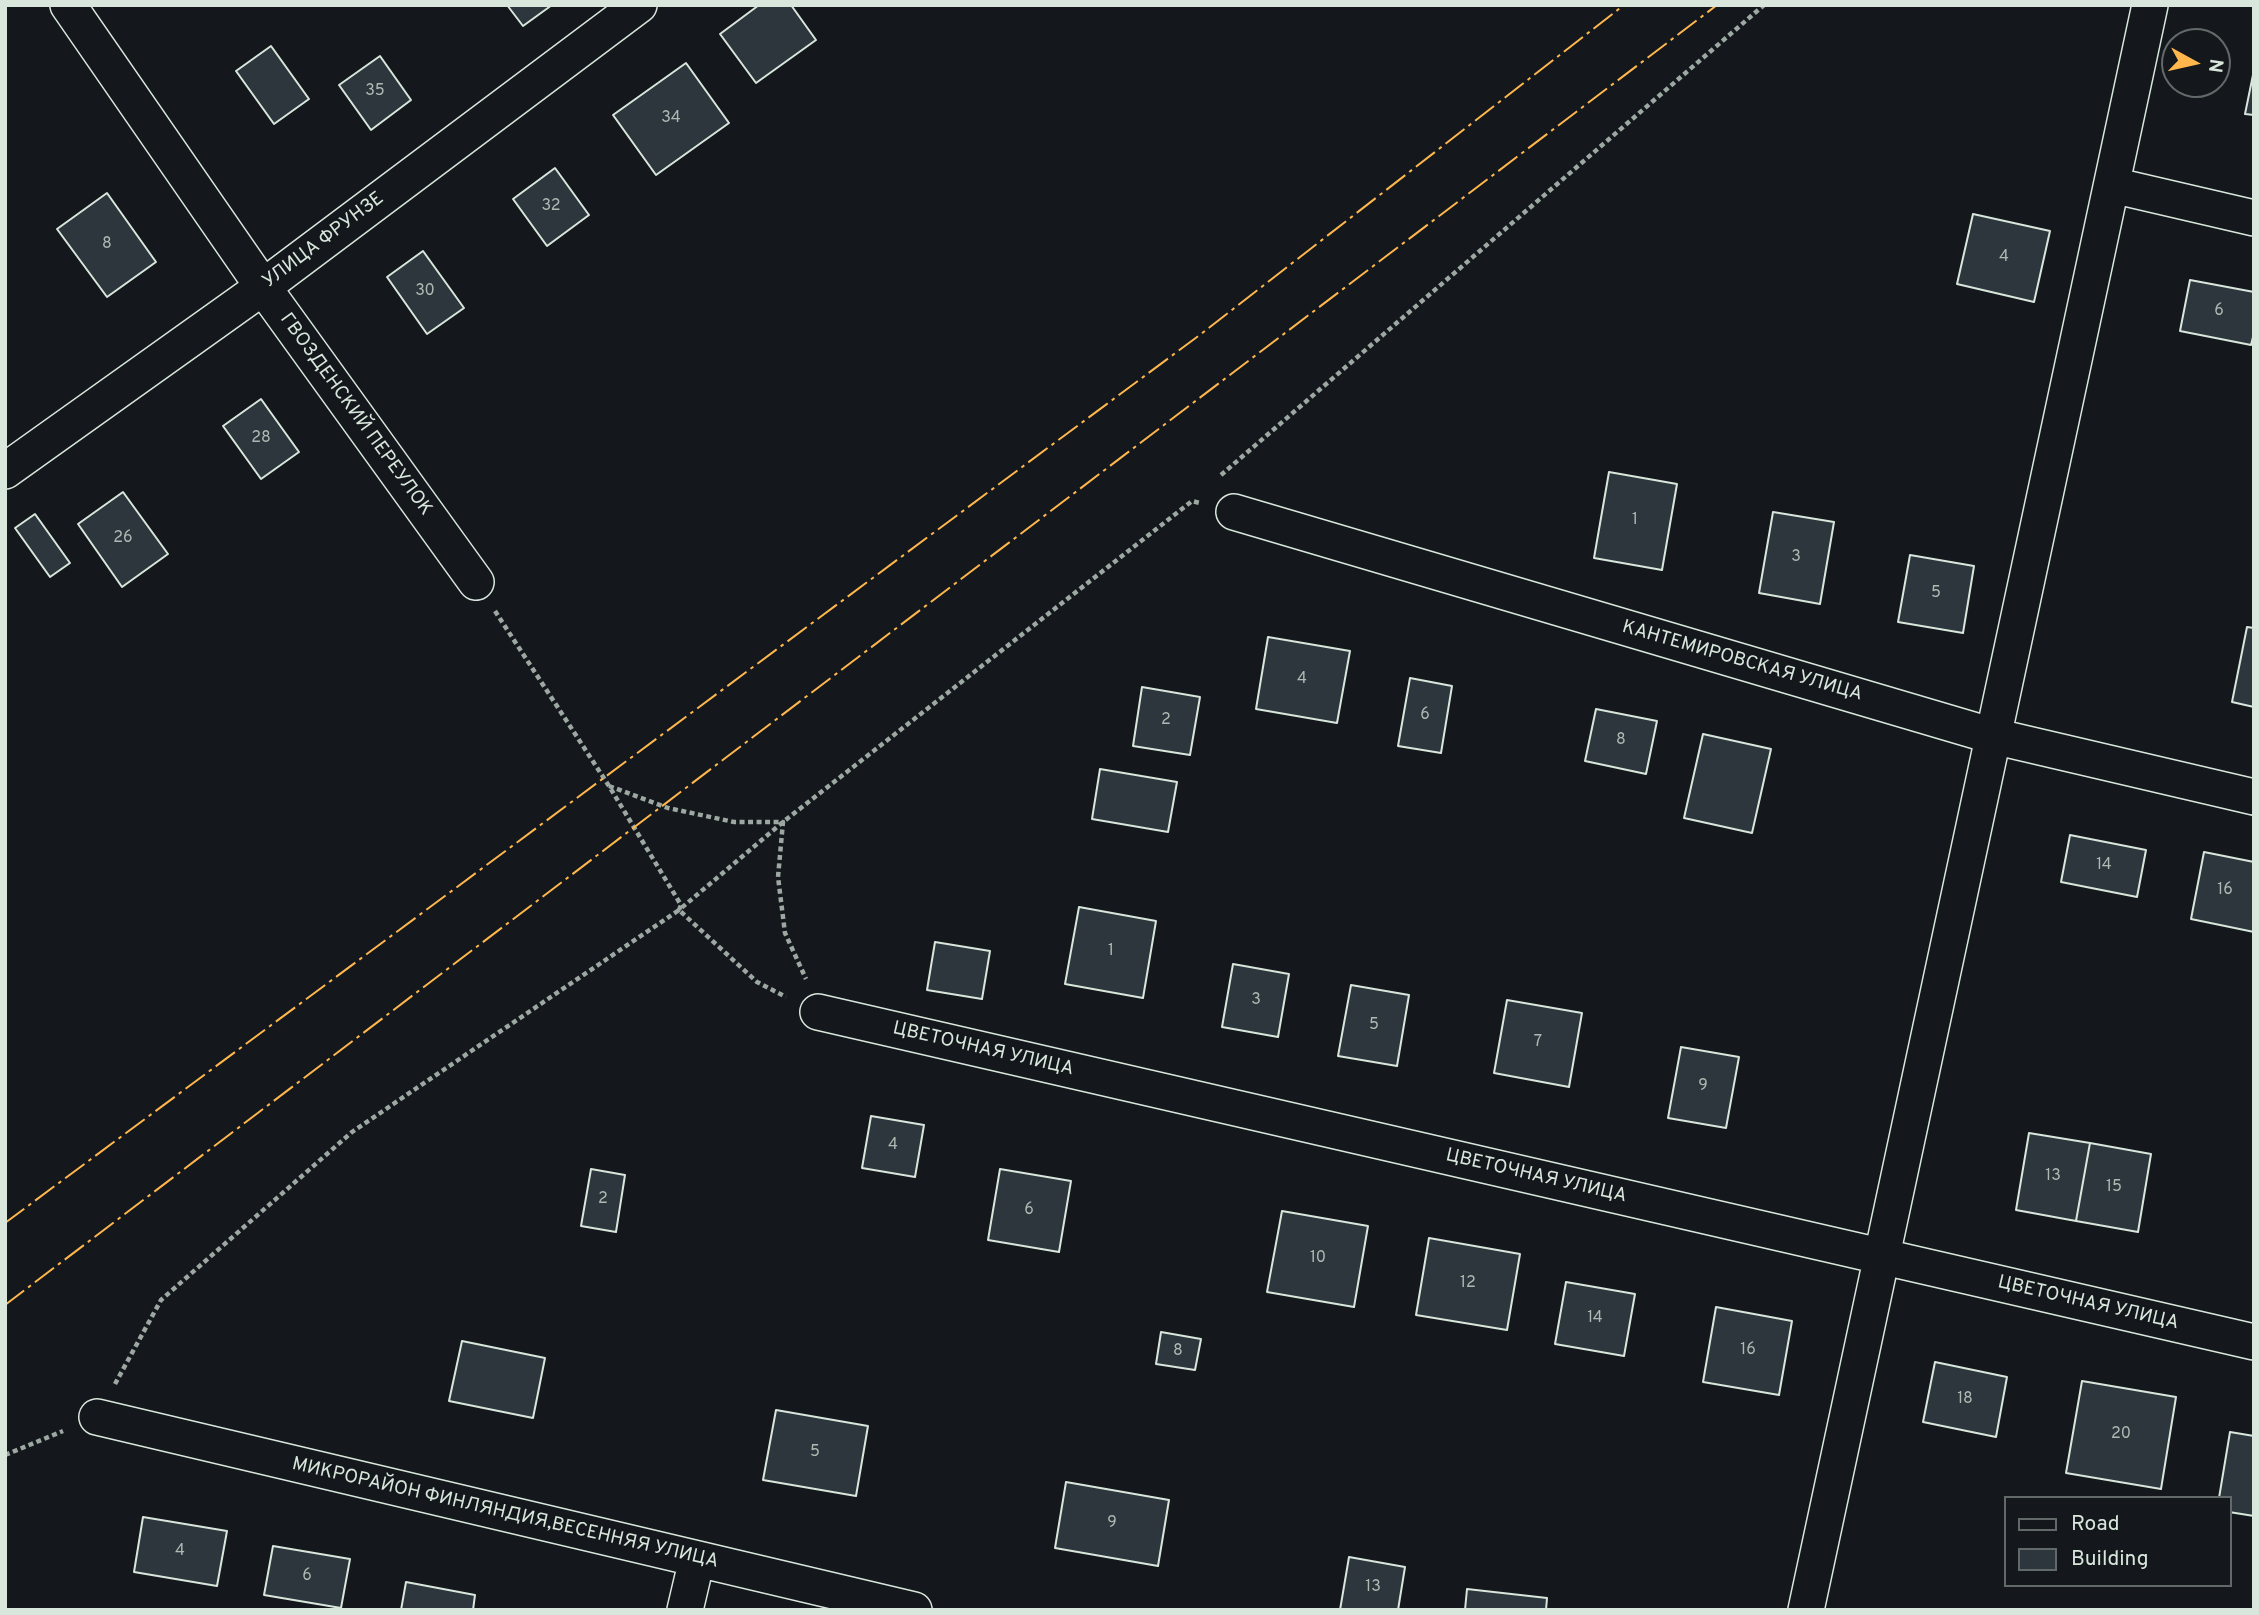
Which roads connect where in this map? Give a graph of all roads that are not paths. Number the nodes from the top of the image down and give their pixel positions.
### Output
1 (68, 5) edge
2 (639, 5) edge
3 (2150, 5) edge
4 (2112, 185) junction
5 (2254, 218) edge
6 (263, 287) junction
7 (5, 471) edge
8 (1234, 512) road end
9 (476, 582) road end
10 (1993, 736) junction
11 (2254, 797) edge
12 (818, 1012) road end
13 (1882, 1256) junction
14 (2254, 1342) edge
15 (97, 1417) road end
16 (697, 1559) junction
17 (685, 1610) edge
18 (914, 1610) edge
19 (1806, 1610) edge

1 - 6 street, ГВОЗДЕНСКИЙ ПЕРЕУЛОК
2 - 6 street, УЛИЦА ФРУНЗЕ
3 - 4 street
4 - 5 street
4 - 10 street
6 - 7 street, УЛИЦА ФРУНЗЕ
6 - 9 street, ГВОЗДЕНСКИЙ ПЕРЕУЛОК
8 - 10 street, КАНТЕМИРОВСКАЯ УЛИЦА
10 - 11 street, КАНТЕМИРОВСКАЯ УЛИЦА
10 - 13 street
12 - 13 street, ЦВЕТОЧНАЯ УЛИЦА
13 - 14 street, ЦВЕТОЧНАЯ УЛИЦА
13 - 19 street
15 - 16 street, МИКРОРАЙОН ФИНЛЯНДИЯ,ВЕСЕННЯЯ УЛИЦА
16 - 17 street
16 - 18 street, МИКРОРАЙОН ФИНЛЯНДИЯ,ВЕСЕННЯЯ УЛИЦА

